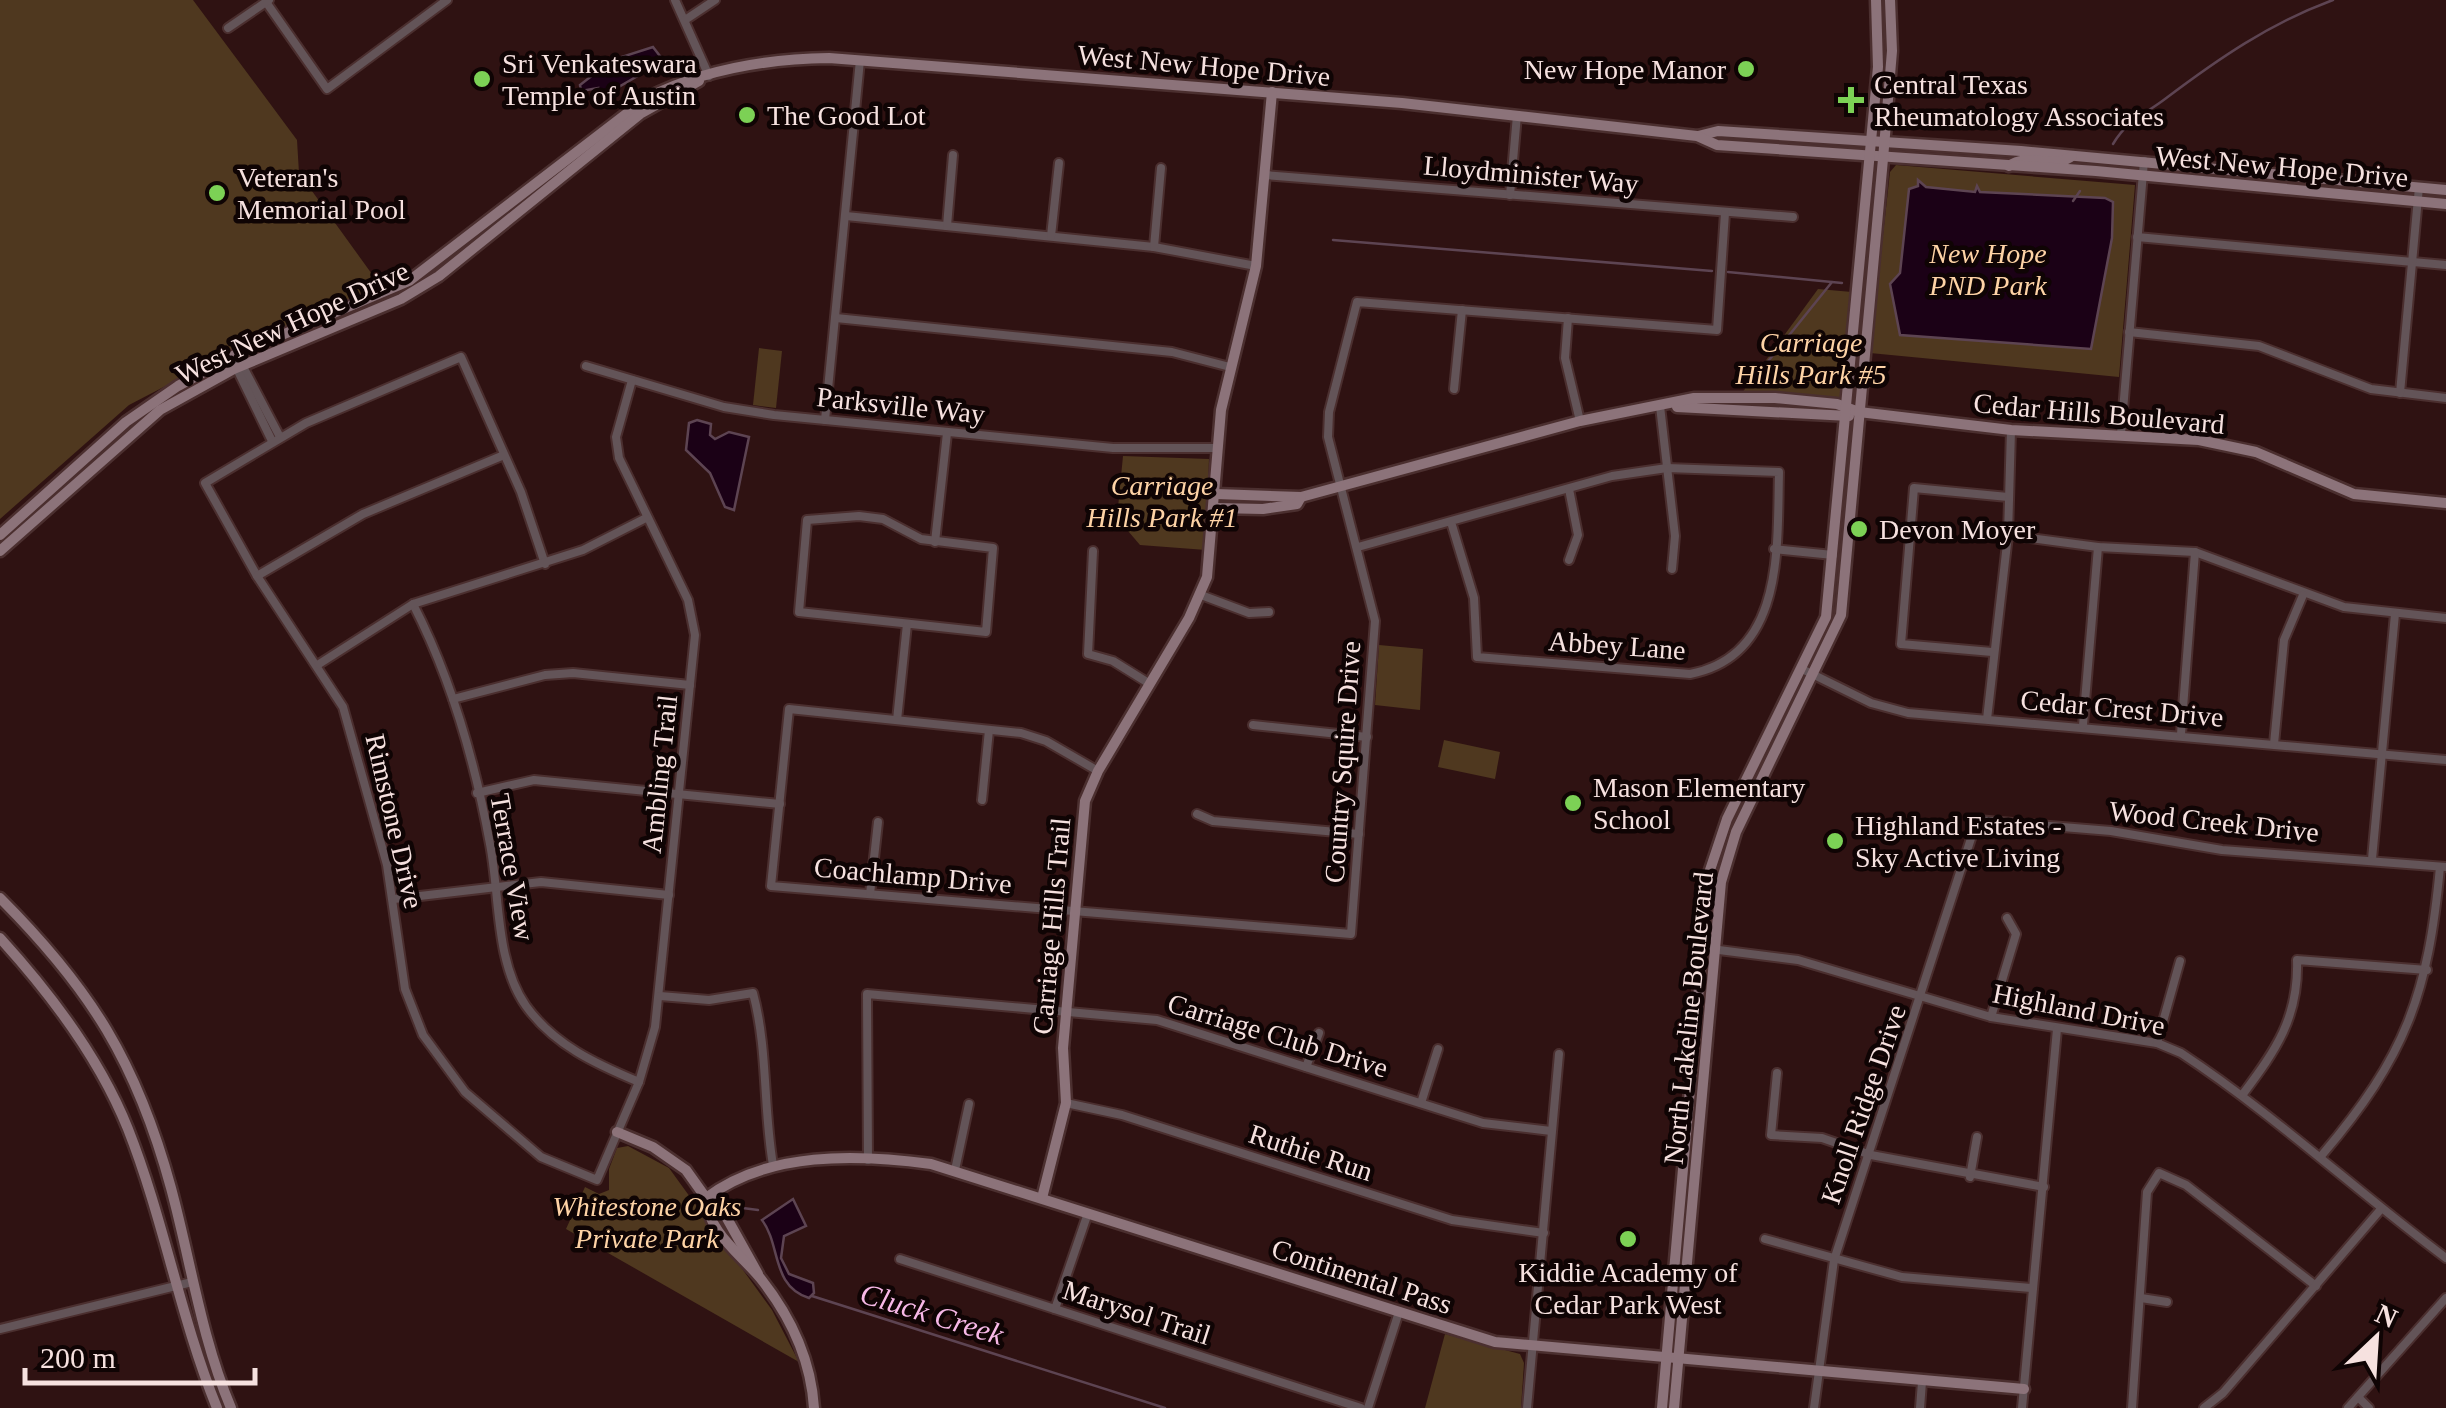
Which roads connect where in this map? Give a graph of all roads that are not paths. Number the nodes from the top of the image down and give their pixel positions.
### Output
1 (446, 0) edge
2 (675, 0) edge
3 (715, 0) edge
4 (1876, 0) edge
5 (1890, 0) edge
6 (267, 1) edge
7 (685, 20) junction
8 (228, 28) dead end
9 (860, 60) junction
10 (709, 76) junction
11 (1272, 92) junction
12 (1516, 114) junction
13 (1696, 136) junction
14 (1870, 143) junction
15 (1884, 144) junction
16 (953, 155) dead end
17 (2073, 155) junction
18 (1869, 158) junction
19 (1883, 158) junction
20 (2144, 161) junction
21 (1058, 162) dead end
22 (2008, 166) junction
23 (1161, 168) dead end
24 (1265, 175) junction
25 (2142, 176) junction
26 (2419, 187) junction
27 (2446, 190) edge
28 (1510, 195) junction
29 (2418, 202) junction
30 (2446, 204) edge
31 (1725, 213) junction
32 (846, 216) junction
33 (1793, 217) dead end
34 (941, 225) junction
35 (1046, 235) junction
36 (2136, 237) junction
37 (1148, 246) junction
38 (2412, 261) junction
39 (2446, 265) edge
40 (1256, 266) junction
41 (1462, 310) junction
42 (836, 318) junction
43 (1568, 318) junction
44 (2129, 332) junction
45 (235, 355) junction
46 (586, 366) dead end
47 (1230, 367) junction
48 (239, 368) junction
49 (632, 380) junction
50 (1454, 389) dead end
51 (2400, 393) junction
52 (2446, 398) edge
53 (1660, 406) junction
54 (1847, 412) junction
55 (1860, 412) junction
56 (826, 420) junction
57 (1580, 421) junction
58 (2011, 430) junction
59 (947, 432) junction
60 (2120, 434) junction
61 (276, 439) junction
62 (1218, 448) junction
63 (504, 455) junction
64 (1666, 468) junction
65 (1340, 488) junction
66 (1568, 488) junction
67 (1216, 494) junction
68 (1301, 497) junction
69 (2008, 497) junction
70 (2446, 503) edge
71 (1216, 508) junction
72 (646, 518) junction
73 (1452, 522) junction
74 (0, 535) edge
75 (2008, 535) junction
76 (935, 542) junction
77 (1358, 547) junction
78 (2098, 547) junction
79 (1774, 549) junction
80 (0, 551) edge
81 (1093, 551) dead end
82 (2195, 552) junction
83 (1833, 555) junction
84 (1568, 560) dead end
85 (544, 564) junction
86 (1672, 569) dead end
87 (257, 576) junction
88 (1201, 595) junction
89 (2302, 595) junction
90 (414, 604) junction
91 (1269, 612) dead end
92 (2395, 614) junction
93 (2446, 618) edge
94 (907, 624) junction
95 (1992, 652) junction
96 (319, 664) junction
97 (1802, 669) junction
98 (1814, 676) junction
99 (1150, 684) junction
100 (690, 685) junction
101 (453, 699) junction
102 (1987, 719) junction
103 (897, 720) junction
104 (1253, 725) dead end
105 (2083, 726) junction
106 (990, 730) junction
107 (2181, 734) junction
108 (1367, 737) junction
109 (2274, 744) junction
110 (2380, 756) junction
111 (2446, 760) edge
112 (1098, 771) junction
113 (477, 793) junction
114 (679, 793) junction
115 (982, 800) dead end
116 (780, 804) junction
117 (1197, 814) dead end
118 (1977, 820) joint
119 (878, 822) dead end
120 (1359, 834) junction
121 (2372, 859) junction
122 (2443, 867) edge
123 (498, 886) junction
124 (870, 894) junction
125 (669, 895) junction
126 (0, 898) edge
127 (394, 899) junction
128 (1074, 911) junction
129 (2008, 918) dead end
130 (1351, 934) joint
131 (0, 938) edge
132 (1701, 948) junction
133 (1715, 950) junction
134 (2180, 962) dead end
135 (2428, 970) junction
136 (660, 996) junction
137 (1922, 997) junction
138 (1067, 1010) junction
139 (1991, 1017) junction
140 (2056, 1030) junction
141 (1319, 1033) dead end
142 (2158, 1044) junction
143 (1438, 1049) dead end
144 (1559, 1054) dead end
145 (1306, 1067) junction
146 (1777, 1073) dead end
147 (639, 1082) junction
148 (2243, 1094) junction
149 (1066, 1103) junction
150 (1421, 1103) junction
151 (968, 1104) dead end
152 (1551, 1131) junction
153 (617, 1132) junction
154 (1977, 1136) dead end
155 (1871, 1155) junction
156 (2322, 1156) junction
157 (868, 1160) junction
158 (773, 1165) junction
159 (955, 1170) junction
160 (1970, 1177) junction
161 (598, 1180) joint
162 (2044, 1187) junction
163 (706, 1198) junction
164 (1042, 1198) junction
165 (2381, 1210) junction
166 (1088, 1212) junction
167 (1544, 1233) junction
168 (1764, 1239) dead end
169 (2446, 1258) edge
170 (900, 1259) dead end
171 (1834, 1260) junction
172 (192, 1282) junction
173 (175, 1286) junction
174 (2316, 1286) junction
175 (2031, 1288) junction
176 (2142, 1298) junction
177 (2446, 1298) edge
178 (2168, 1302) dead end
179 (1055, 1309) junction
180 (1400, 1312) junction
181 (0, 1329) edge
182 (1533, 1346) junction
183 (1671, 1359) junction
184 (1817, 1372) junction
185 (1922, 1382) junction
186 (2024, 1389) junction
187 (2358, 1397) junction
188 (216, 1408) edge
189 (232, 1408) edge
190 (814, 1408) edge
191 (1364, 1408) edge
192 (1527, 1408) edge
193 (1662, 1408) edge
194 (1674, 1408) edge
195 (1814, 1408) edge
196 (1920, 1408) edge
197 (2022, 1408) edge
198 (2132, 1408) edge
199 (2204, 1408) edge
200 (2348, 1408) edge
201 (2369, 1408) edge

1 - 6 street
2 - 7 street
3 - 7 street
4 - 14 main road, North Lakeline Boulevard
5 - 15 main road, North Lakeline Boulevard
6 - 8 street
7 - 10 street
9 - 10 main road, West New Hope Drive
9 - 11 main road, West New Hope Drive
9 - 32 street
10 - 45 main road, West New Hope Drive
10 - 48 main road, West New Hope Drive
11 - 12 main road, West New Hope Drive
11 - 24 main road, Carriage Hills Trail
12 - 13 main road, West New Hope Drive
12 - 28 street
13 - 14 main road, West New Hope Drive
13 - 18 main road, West New Hope Drive
14 - 15 main road, West New Hope Drive
14 - 18 main road, North Lakeline Boulevard
15 - 17 main road, West New Hope Drive
15 - 19 main road, North Lakeline Boulevard
16 - 34 street
17 - 20 main road, West New Hope Drive
17 - 22 main road
18 - 19 main road, West New Hope Drive
18 - 54 main road, North Lakeline Boulevard
19 - 22 main road, West New Hope Drive
19 - 55 main road, North Lakeline Boulevard
20 - 25 street
20 - 26 main road, West New Hope Drive
21 - 35 street
22 - 25 main road, West New Hope Drive
23 - 37 street
24 - 28 street, Lloydminister Way
24 - 40 main road, Carriage Hills Trail
25 - 29 main road, West New Hope Drive
25 - 36 street
26 - 27 main road, West New Hope Drive
26 - 29 street
28 - 31 street, Lloydminister Way
29 - 30 main road, West New Hope Drive
29 - 38 street
31 - 33 street, Lloydminister Way
31 - 43 street
32 - 34 street
32 - 42 street
34 - 35 street
35 - 37 street
36 - 38 street
36 - 44 street
37 - 40 street
38 - 39 street
38 - 51 street
40 - 47 main road, Carriage Hills Trail
41 - 43 street
41 - 50 street
41 - 65 street, Country Squire Drive
42 - 47 street
42 - 56 street
43 - 57 street
44 - 51 street
44 - 60 street
45 - 48 street
45 - 74 main road, West New Hope Drive
46 - 49 street, Parksville Way
47 - 62 main road, Carriage Hills Trail
48 - 61 street
48 - 80 main road, West New Hope Drive
49 - 56 street, Parksville Way
49 - 72 street, Ambling Trail
51 - 52 street
53 - 54 main road, Cedar Hills Boulevard
53 - 57 main road, Cedar Hills Boulevard
53 - 64 street
54 - 55 main road, Cedar Hills Boulevard
54 - 83 main road, North Lakeline Boulevard
55 - 58 main road, Cedar Hills Boulevard
55 - 98 main road, North Lakeline Boulevard
56 - 59 street, Parksville Way
57 - 65 main road, Cedar Hills Boulevard
58 - 60 main road, Cedar Hills Boulevard
58 - 69 street
59 - 62 street, Parksville Way
59 - 76 street
60 - 70 main road, Cedar Hills Boulevard
61 - 63 street
61 - 87 street, Rimstone Drive
62 - 67 main road, Carriage Hills Trail
63 - 85 street
63 - 87 street
64 - 66 street
64 - 79 street, Abbey Lane
64 - 86 street
65 - 68 main road, Cedar Hills Boulevard
65 - 77 street, Country Squire Drive
66 - 73 street
66 - 84 street
67 - 68 main road, Cedar Hills Boulevard
67 - 71 main road, Carriage Hills Trail
68 - 71 main road, Cedar Hills Boulevard
69 - 75 street
69 - 95 street
71 - 88 main road, Carriage Hills Trail
72 - 85 street
72 - 100 street, Ambling Trail
73 - 77 street
73 - 79 street, Abbey Lane
75 - 78 street
75 - 95 street
76 - 94 street
76 - 94 street
77 - 108 street, Country Squire Drive
78 - 82 street
78 - 105 street
79 - 83 street
81 - 99 street
82 - 89 street
82 - 107 street
83 - 97 main road, North Lakeline Boulevard
85 - 90 street
87 - 96 street, Rimstone Drive
88 - 91 street
88 - 99 main road, Carriage Hills Trail
89 - 92 street
89 - 109 street
90 - 96 street
90 - 101 street, Terrace View
92 - 93 street
92 - 110 street
94 - 103 street
95 - 102 street
96 - 127 street, Rimstone Drive
97 - 98 street, Cedar Crest Drive
97 - 132 main road, North Lakeline Boulevard
98 - 102 street, Cedar Crest Drive
98 - 133 main road, North Lakeline Boulevard
99 - 112 main road, Carriage Hills Trail
100 - 101 street
100 - 114 street, Ambling Trail
101 - 113 street, Terrace View
102 - 105 street, Cedar Crest Drive
103 - 106 street
103 - 116 street
104 - 108 street
105 - 107 street, Cedar Crest Drive
106 - 112 street
106 - 115 street
107 - 109 street, Cedar Crest Drive
108 - 120 street, Country Squire Drive
109 - 110 street, Cedar Crest Drive
110 - 111 street, Cedar Crest Drive
110 - 121 street
112 - 128 main road, Carriage Hills Trail
113 - 114 street
113 - 123 street, Terrace View
114 - 116 street
114 - 125 street, Ambling Trail
116 - 124 street, Coachlamp Drive
117 - 120 street
118 - 121 street, Wood Creek Drive
118 - 137 street, Knoll Ridge Drive
119 - 124 street
120 - 130 street, Country Squire Drive
121 - 122 street, Wood Creek Drive
122 - 135 street
123 - 125 street
123 - 127 street
123 - 147 street, Terrace View
124 - 128 street, Coachlamp Drive
125 - 136 street, Ambling Trail
126 - 172 main road
127 - 161 street, Rimstone Drive
128 - 130 street, Coachlamp Drive
128 - 138 main road, Carriage Hills Trail
129 - 139 street
131 - 173 main road
132 - 133 street, Highland Drive
132 - 183 main road, North Lakeline Boulevard
133 - 137 street, Highland Drive
133 - 183 main road, North Lakeline Boulevard
134 - 142 street
135 - 148 street
135 - 156 street
136 - 147 street, Ambling Trail
136 - 158 street
137 - 139 street, Highland Drive
137 - 155 street, Knoll Ridge Drive
138 - 145 street, Carriage Club Drive
138 - 149 main road, Carriage Hills Trail
138 - 157 street, Carriage Club Drive
139 - 140 street, Highland Drive
140 - 142 street, Highland Drive
140 - 162 street
141 - 145 street
142 - 148 street, Highland Drive
143 - 150 street
144 - 152 street
145 - 150 street, Carriage Club Drive
146 - 155 street
147 - 153 street, Ambling Trail
148 - 156 street, Highland Drive
149 - 164 main road, Carriage Hills Trail
149 - 167 street, Ruthie Run
150 - 152 street, Carriage Club Drive
151 - 159 street
152 - 167 street
153 - 161 street, Ambling Trail
153 - 163 main road
154 - 160 street
155 - 160 street
155 - 171 street, Knoll Ridge Drive
156 - 165 street, Highland Drive
157 - 158 main road, Continental Pass
157 - 159 main road, Continental Pass
158 - 163 main road, Continental Pass
159 - 164 main road, Continental Pass
160 - 162 street
162 - 175 street
163 - 190 main road
164 - 166 main road, Continental Pass
165 - 169 street, Highland Drive
165 - 174 street
166 - 179 street
166 - 180 main road, Continental Pass
167 - 182 street
168 - 171 street
170 - 179 street, Marysol Trail
171 - 175 street
171 - 184 street, Knoll Ridge Drive
172 - 173 street
172 - 189 main road
173 - 181 street
173 - 188 main road
174 - 176 street
174 - 199 street
175 - 186 street
176 - 178 street
176 - 198 street
177 - 187 street
179 - 191 street, Marysol Trail
180 - 182 main road, Continental Pass
180 - 191 street
182 - 183 main road, Continental Pass
182 - 192 street
183 - 184 main road, Continental Pass
183 - 193 main road, North Lakeline Boulevard
183 - 194 main road, North Lakeline Boulevard
184 - 185 main road, Continental Pass
184 - 195 street, Knoll Ridge Drive
185 - 186 main road, Continental Pass
185 - 196 street
186 - 197 street
187 - 200 street
187 - 201 street

